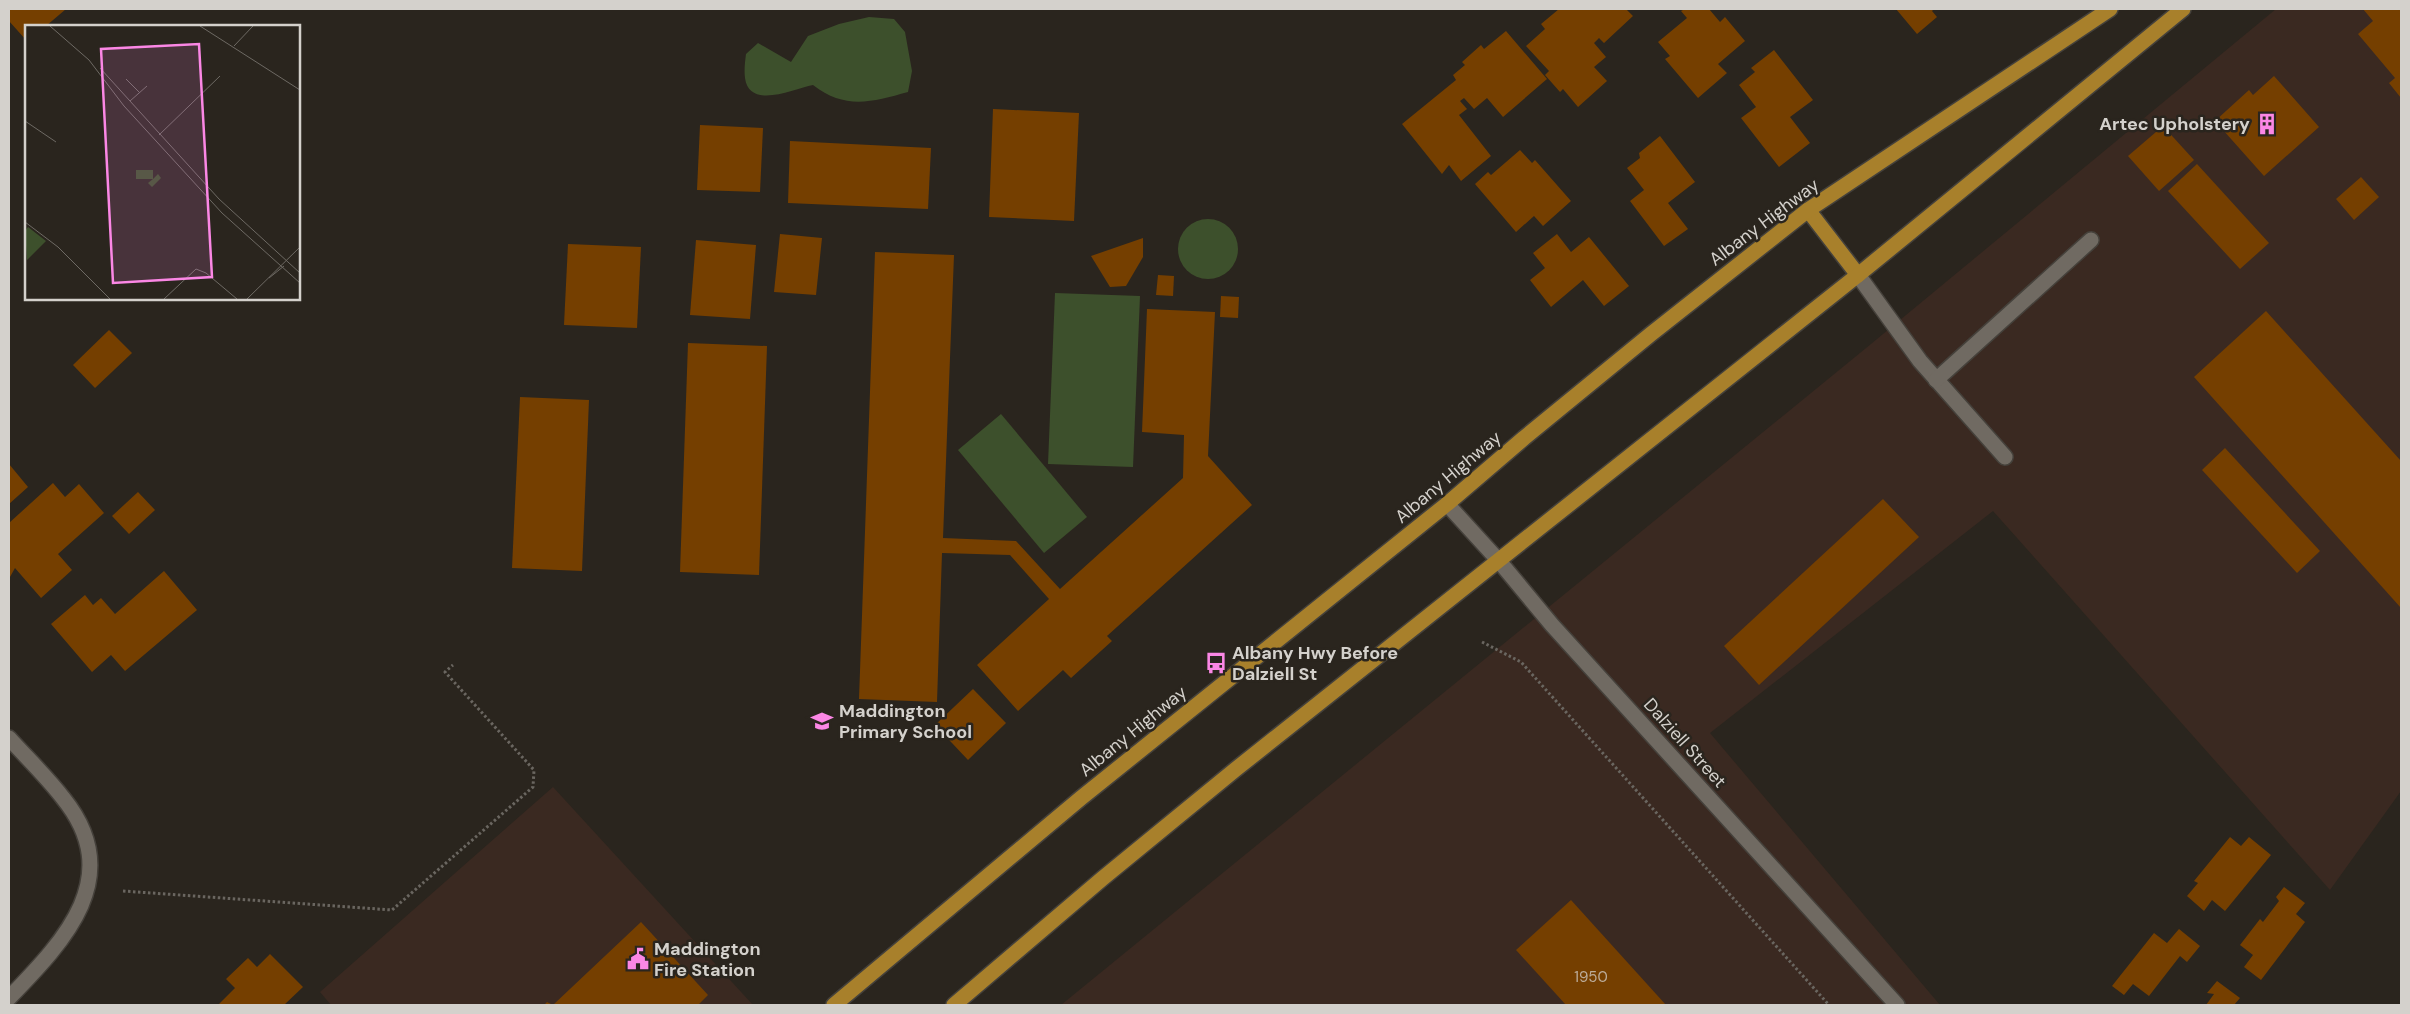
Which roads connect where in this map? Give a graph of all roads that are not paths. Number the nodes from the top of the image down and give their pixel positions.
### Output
1 (2110, 9) edge
2 (2183, 9) edge
3 (1808, 210) junction
4 (2091, 240) dead end
5 (1858, 274) junction
6 (1936, 380) junction
7 (2005, 457) dead end
8 (1447, 504) junction
9 (1499, 561) junction
10 (9, 738) edge
11 (9, 998) edge
12 (834, 1005) edge
13 (954, 1005) edge
14 (1897, 1005) edge

1 - 3 highway, Albany Highway
2 - 5 highway
3 - 5 highway
3 - 8 highway, Albany Highway
4 - 6 street
5 - 6 street
5 - 9 highway
6 - 7 street
8 - 9 street, Dalziell Street
8 - 12 highway, Albany Highway
9 - 13 highway
9 - 14 street, Dalziell Street
10 - 11 street

